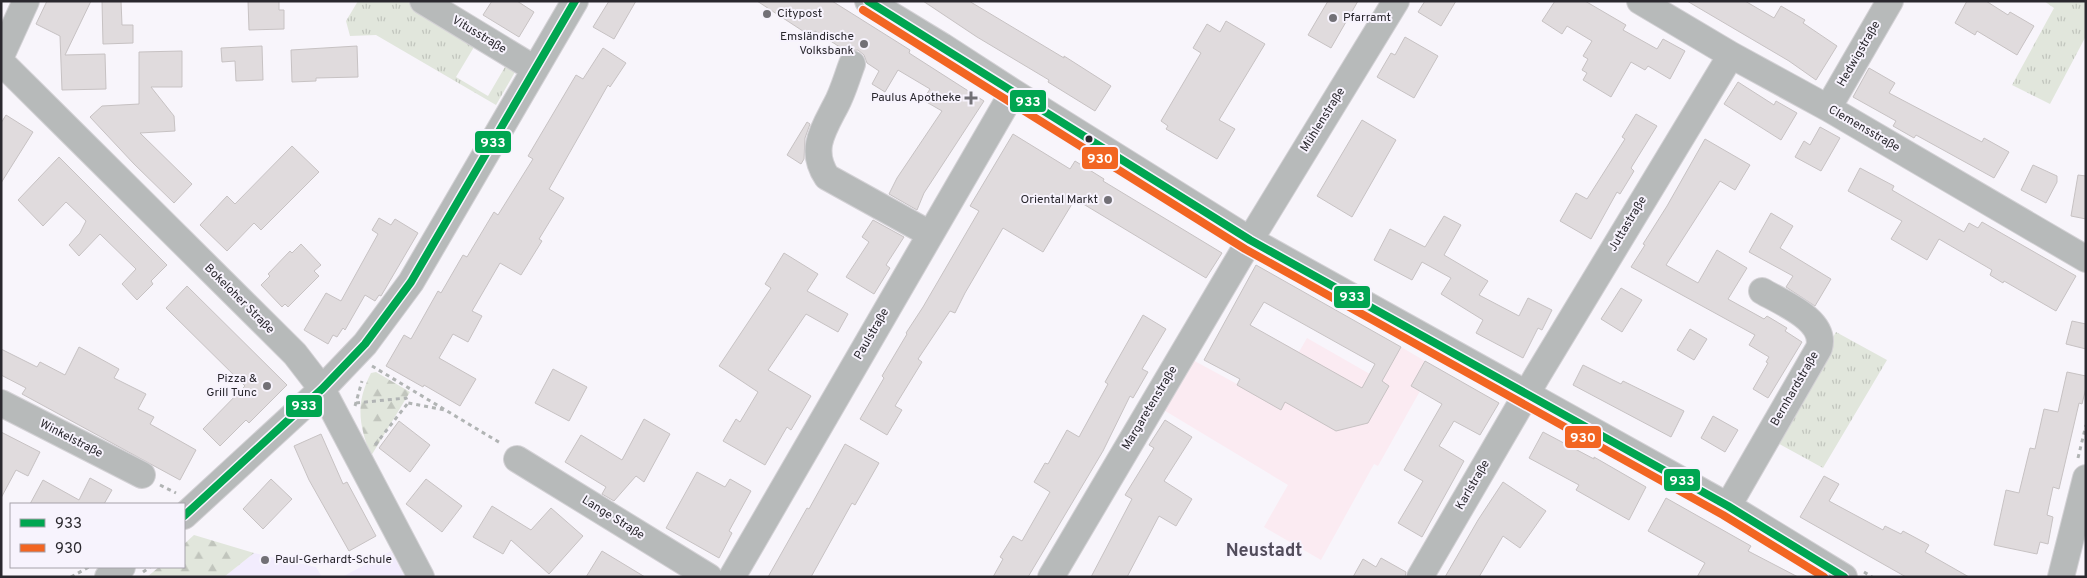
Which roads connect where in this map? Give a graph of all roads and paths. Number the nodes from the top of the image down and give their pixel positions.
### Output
1 (26, 1) edge
2 (423, 1) edge
3 (575, 1) edge
4 (868, 1) edge
5 (889, 1) edge
6 (1396, 1) edge
7 (1640, 1) edge
8 (1890, 1) edge
9 (942, 46) junction
10 (1730, 55) junction
11 (1, 56) edge
12 (1, 62) edge
13 (852, 64) dead end
14 (535, 69) junction
15 (1013, 92) junction
16 (1828, 108) junction
17 (930, 234) junction
18 (1250, 240) junction
19 (2086, 259) edge
20 (1762, 291) dead end
21 (372, 365) dead end
22 (322, 389) junction
23 (1526, 394) junction
24 (1, 403) edge
25 (356, 403) dead end
26 (408, 403) junction
27 (448, 411) junction
28 (372, 450) dead end
29 (517, 459) joint
30 (2086, 478) edge
31 (151, 480) joint
32 (178, 503) edge
33 (185, 503) edge
34 (1728, 506) junction
35 (87, 568) edge
36 (121, 568) edge
37 (71, 577) edge
38 (108, 577) edge
39 (421, 577) edge
40 (709, 577) edge
41 (732, 577) edge
42 (1051, 577) edge
43 (1420, 577) edge
44 (1844, 577) edge
45 (2061, 577) edge

1 - 11 street
2 - 14 street, Vitusstraße
3 - 14 street
4 - 9 street
5 - 9 street
6 - 18 street, Mühlenstraße
7 - 10 street, Clemensstraße
8 - 16 street, Hedwigstraße
9 - 15 street
10 - 16 street, Clemensstraße
10 - 23 street, Juttastraße
12 - 22 street, Bokeloher Straße
13 - 17 street
14 - 22 street
15 - 17 street, Paulstraße
15 - 18 street
16 - 19 street, Clemensstraße
17 - 41 street, Paulstraße
18 - 23 street
18 - 42 street, Margaretenstraße
20 - 34 street, Bernhardstraße
21 - 27 path
22 - 33 street
22 - 39 street, Bokeloher Straße
23 - 34 street
23 - 43 street, Karlstraße
24 - 31 street, Winkelstraße
25 - 26 path
26 - 27 path
26 - 28 path
27 - 29 path
29 - 40 street, Lange Straße
30 - 45 street
31 - 32 path
34 - 44 street
35 - 37 path
36 - 38 street

